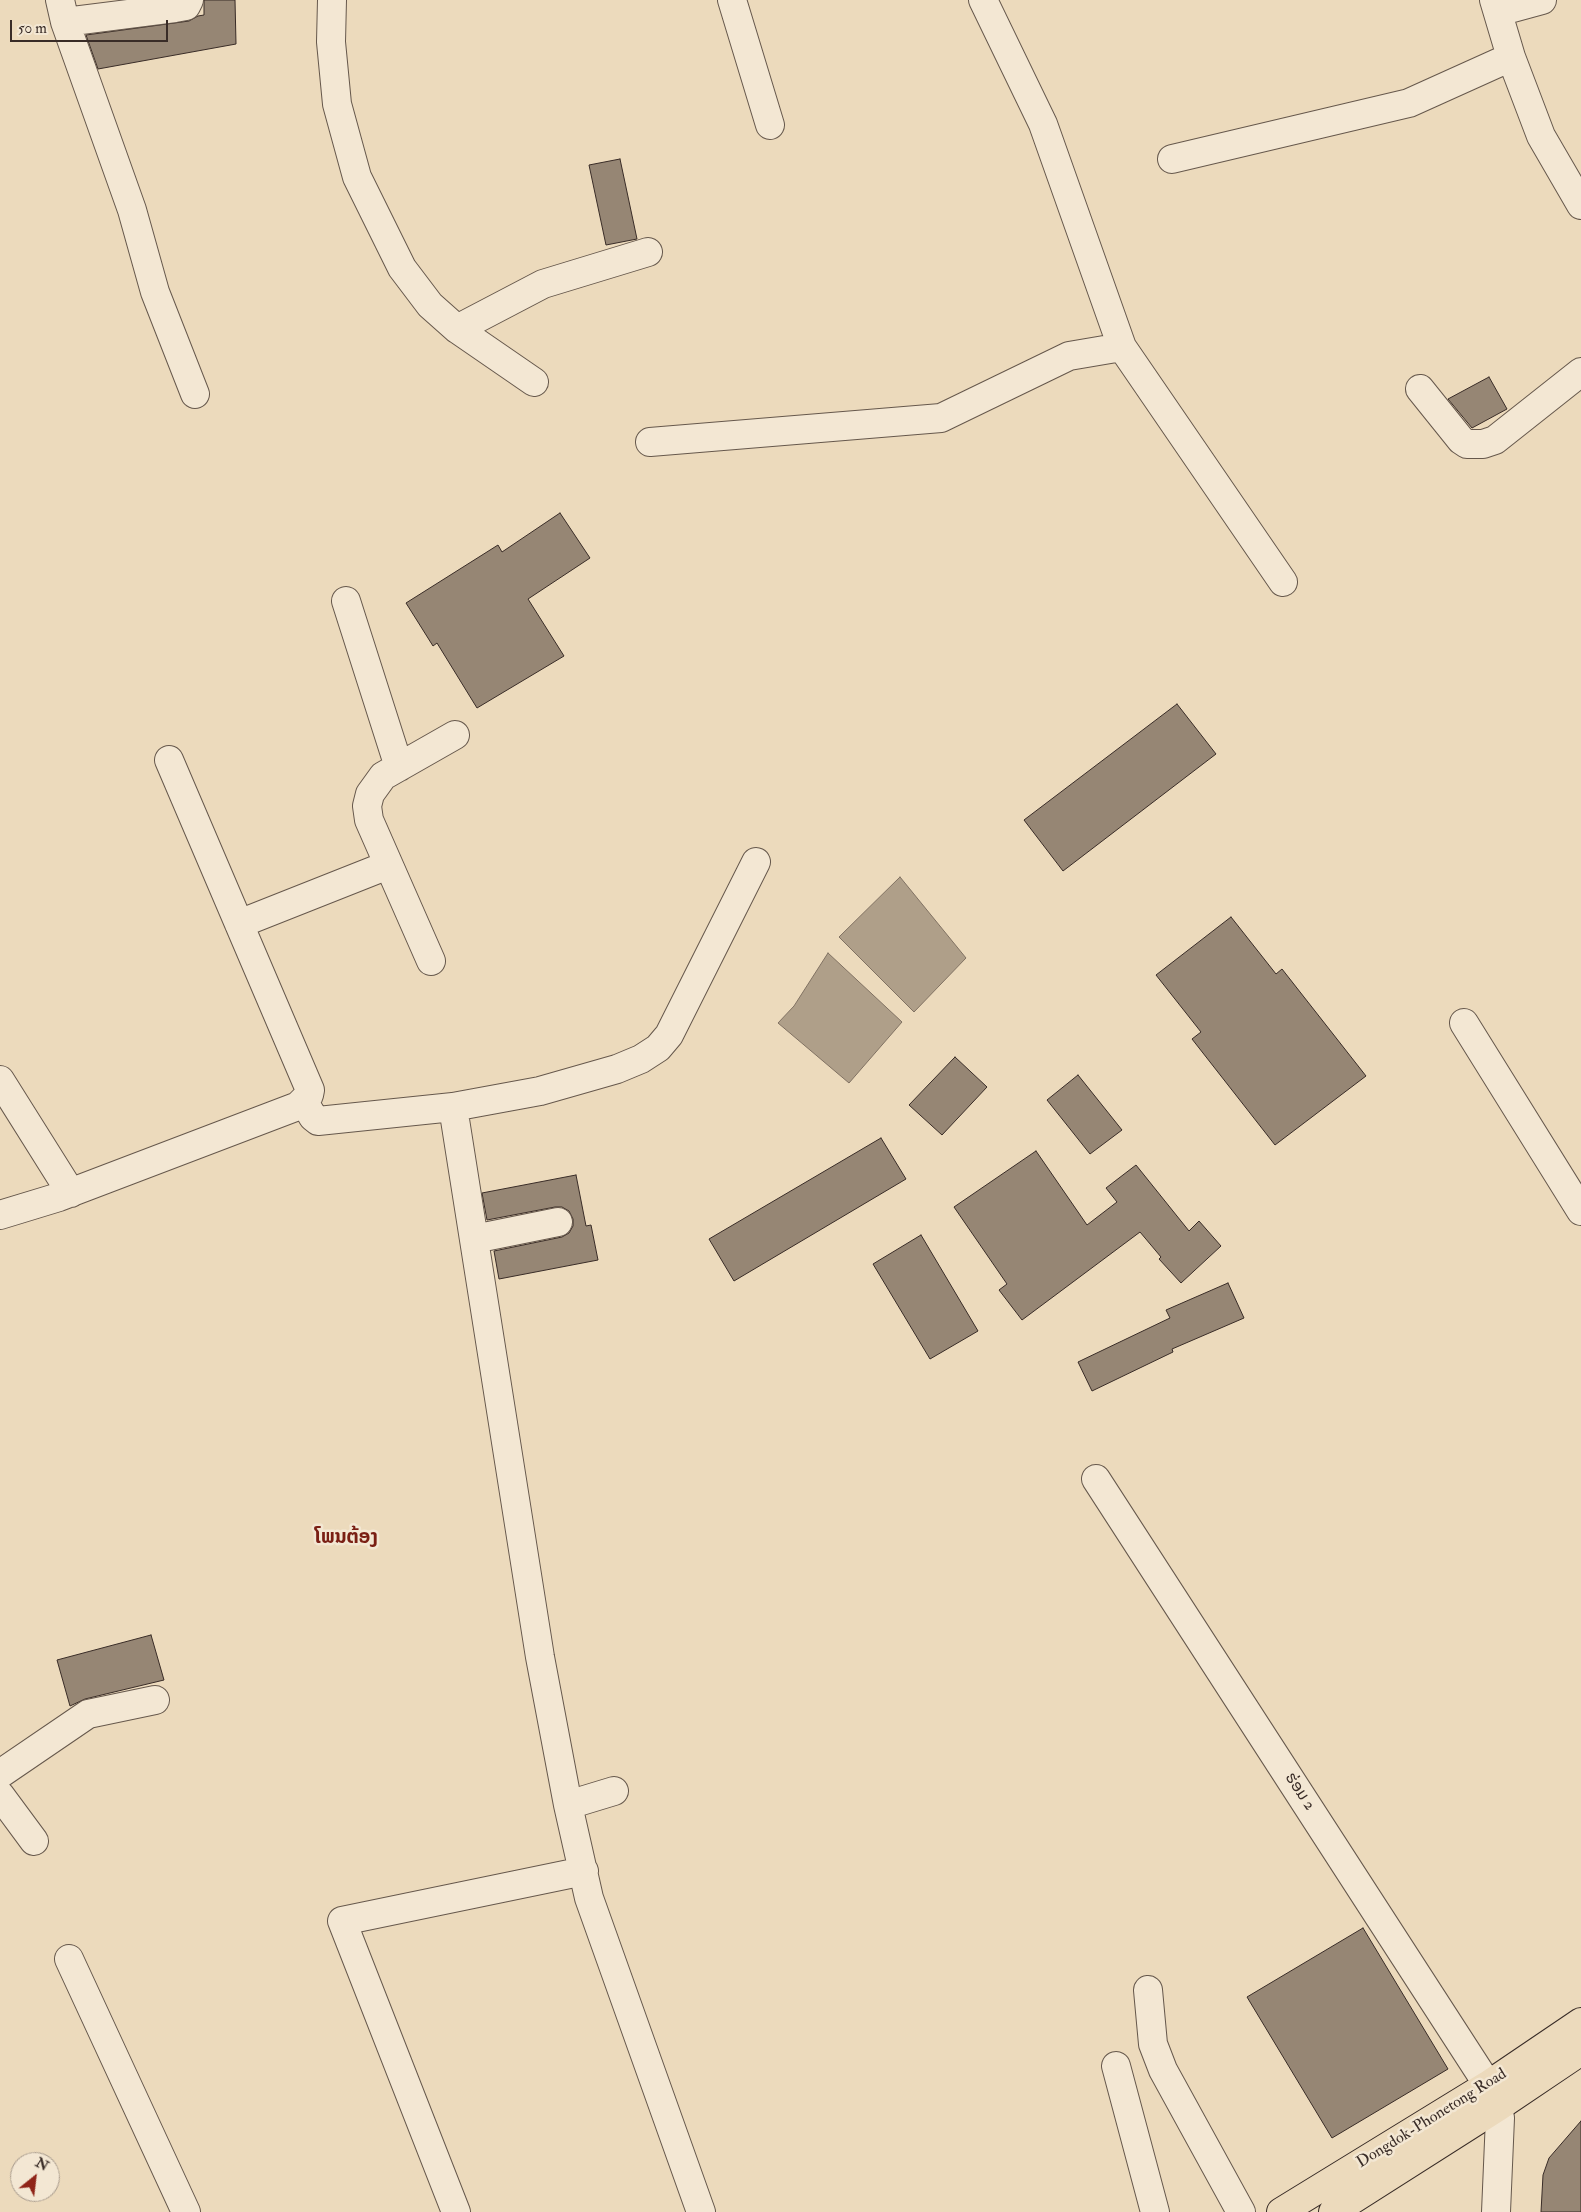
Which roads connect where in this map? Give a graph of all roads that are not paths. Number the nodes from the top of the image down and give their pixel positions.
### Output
1 (189, 0) edge
2 (332, 0) edge
3 (732, 0) edge
4 (983, 0) edge
5 (1542, 0) edge
6 (1496, 6) edge
7 (63, 11) edge
8 (1511, 58) junction
9 (770, 126) dead end
10 (1172, 160) dead end
11 (1581, 204) edge
12 (648, 252) dead end
13 (457, 329) junction
14 (1122, 347) junction
15 (1581, 372) edge
16 (534, 382) dead end
17 (1420, 390) dead end
18 (195, 394) dead end
19 (650, 442) dead end
20 (1283, 582) dead end
21 (346, 601) dead end
22 (455, 735) dead end
23 (169, 760) dead end
24 (398, 767) junction
25 (756, 862) dead end
26 (388, 864) junction
27 (239, 924) junction
28 (431, 961) dead end
29 (1464, 1023) dead end
30 (0, 1080) edge
31 (304, 1102) junction
32 (453, 1107) junction
33 (71, 1193) junction
34 (1581, 1211) edge
35 (0, 1215) edge
36 (558, 1222) dead end
37 (474, 1239) junction
38 (1096, 1479) dead end
39 (155, 1700) dead end
40 (0, 1774) edge
41 (614, 1791) dead end
42 (0, 1795) edge
43 (568, 1805) junction
44 (34, 1841) dead end
45 (584, 1871) junction
46 (69, 1959) dead end
47 (1148, 1990) dead end
48 (1581, 2022) edge
49 (1581, 2051) edge
50 (1116, 2066) dead end
51 (1493, 2096) junction
52 (186, 2212) edge
53 (456, 2212) edge
54 (701, 2212) edge
55 (1155, 2212) edge
56 (1241, 2212) edge
57 (1280, 2212) edge
58 (1333, 2212) edge
59 (1496, 2212) edge

1 - 7 street
2 - 13 street
3 - 9 street
4 - 14 street
5 - 6 street
6 - 8 street
7 - 18 street
8 - 10 street
8 - 11 street
12 - 13 street
13 - 16 street
14 - 19 street
14 - 20 street
15 - 17 street
21 - 24 street
22 - 24 street
23 - 27 street
24 - 26 street
25 - 32 street
26 - 27 street
26 - 28 street
27 - 31 street
29 - 34 street
30 - 33 street
31 - 32 street
31 - 33 street
32 - 37 street
33 - 35 street
36 - 37 street
37 - 43 street
38 - 51 street, ຮ່ອມ 2
39 - 40 street
41 - 43 street
42 - 44 street
43 - 45 street
45 - 53 street
45 - 54 street
46 - 52 street
47 - 56 street
48 - 51 main road, Dongdok-Phonetong Road
49 - 51 main road, Dongdok-Phonetong Road
50 - 55 street
51 - 57 main road, Dongdok-Phonetong Road
51 - 58 main road, Dongdok-Phonetong Road
51 - 59 street

